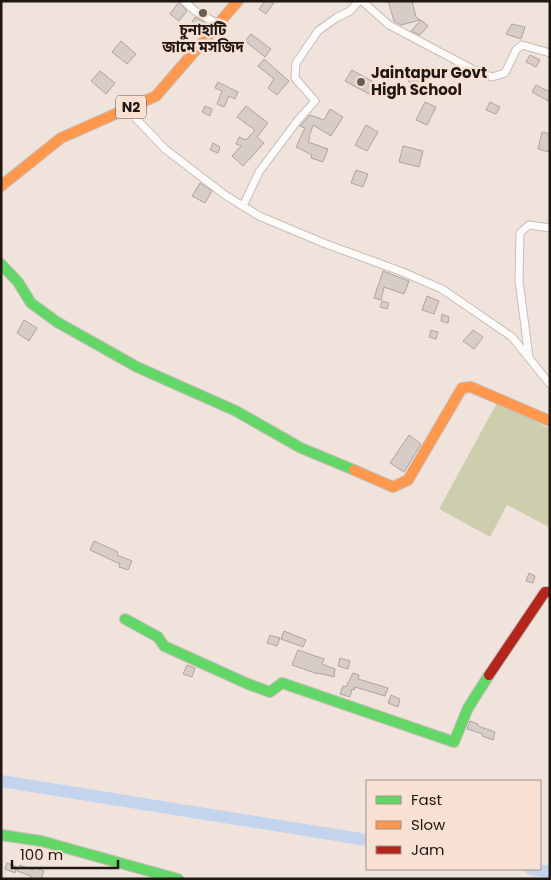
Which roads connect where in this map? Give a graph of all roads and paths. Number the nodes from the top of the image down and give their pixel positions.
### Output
1 (184, 1) edge
2 (238, 1) edge
3 (360, 1) edge
4 (218, 24) junction
5 (550, 53) edge
6 (127, 109) junction
7 (1, 186) edge
8 (243, 206) junction
9 (550, 228) edge
10 (1, 264) edge
11 (529, 357) junction
12 (550, 384) edge
13 (550, 421) edge
14 (550, 592) edge
15 (126, 619) dead end
16 (1, 835) edge
17 (178, 879) edge

1 - 4 street
2 - 4 main road, N2
3 - 5 street
3 - 8 street
4 - 6 main road, N2
6 - 7 main road, N2
6 - 8 street
8 - 11 street
9 - 11 street
10 - 13 main road
11 - 12 street
14 - 15 main road
16 - 17 main road

